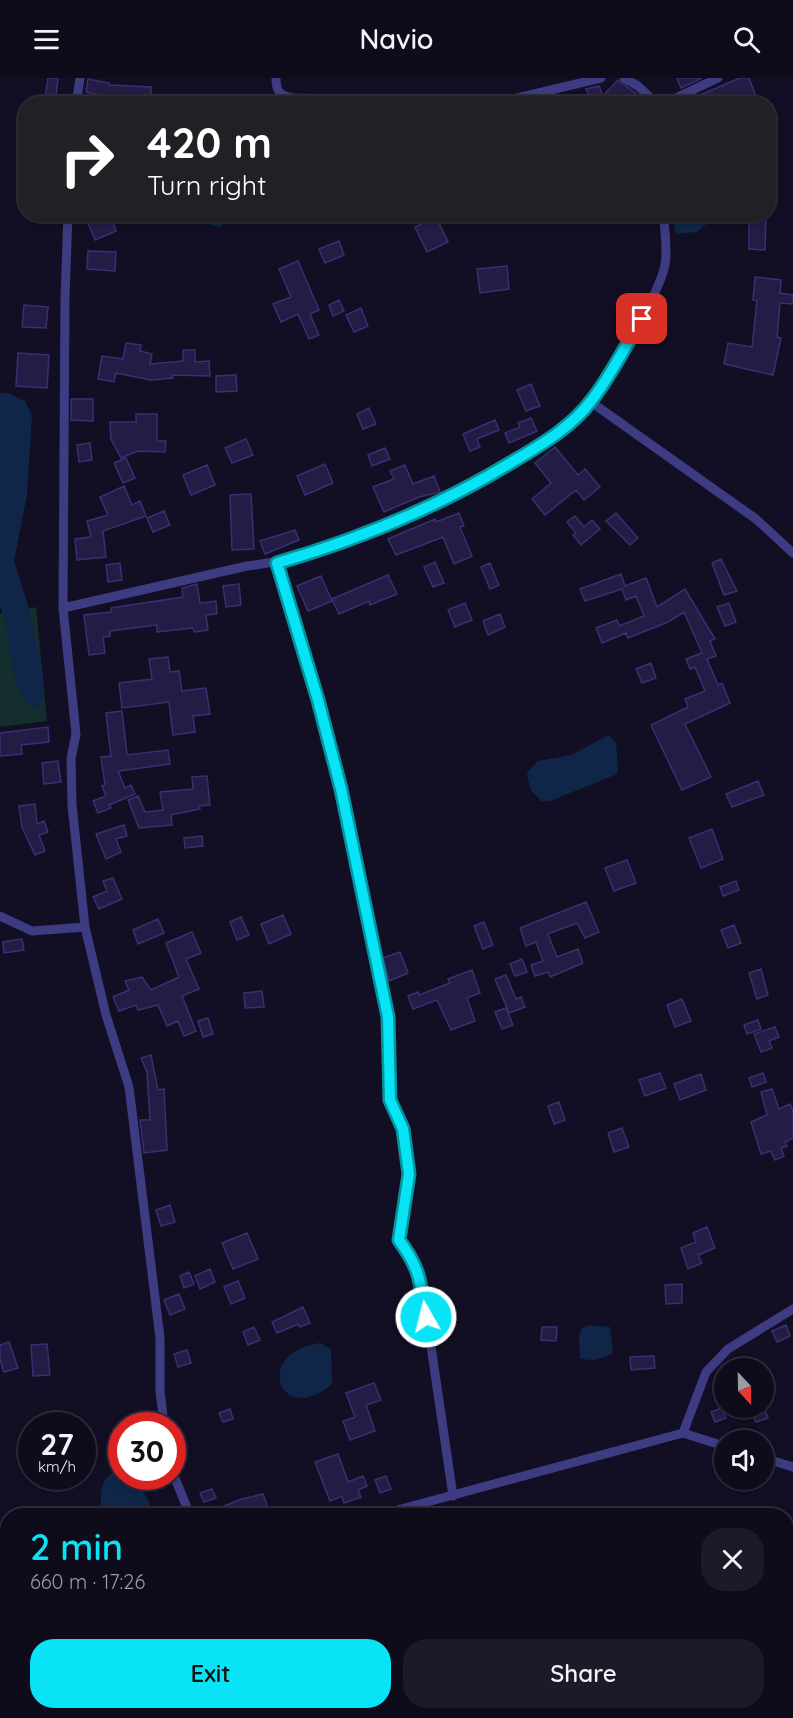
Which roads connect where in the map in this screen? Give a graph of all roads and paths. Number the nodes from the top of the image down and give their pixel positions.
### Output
1 (80, 78) edge
2 (276, 78) edge
3 (601, 78) edge
4 (624, 78) edge
5 (718, 78) edge
6 (77, 96) edge
7 (285, 96) edge
8 (525, 96) edge
9 (647, 96) edge
10 (680, 96) edge
11 (68, 222) edge
12 (664, 222) edge
13 (591, 402) junction
14 (793, 553) edge
15 (277, 563) junction
16 (63, 608) junction
17 (0, 916) edge
18 (85, 927) junction
19 (793, 1309) edge
20 (162, 1412) edge
21 (683, 1433) junction
22 (714, 1443) edge
23 (774, 1461) edge
24 (793, 1467) edge
25 (180, 1490) edge
26 (453, 1496) junction
27 (187, 1508) edge
28 (407, 1508) edge

1 - 6 street
2 - 7 street
3 - 8 street
4 - 9 street
5 - 10 street
11 - 16 street
12 - 13 street
13 - 14 street
13 - 15 street
15 - 16 street
15 - 26 street
16 - 18 street
17 - 18 street
18 - 20 street
19 - 21 street
21 - 22 street
21 - 26 street
23 - 24 street
25 - 27 street
26 - 28 street

